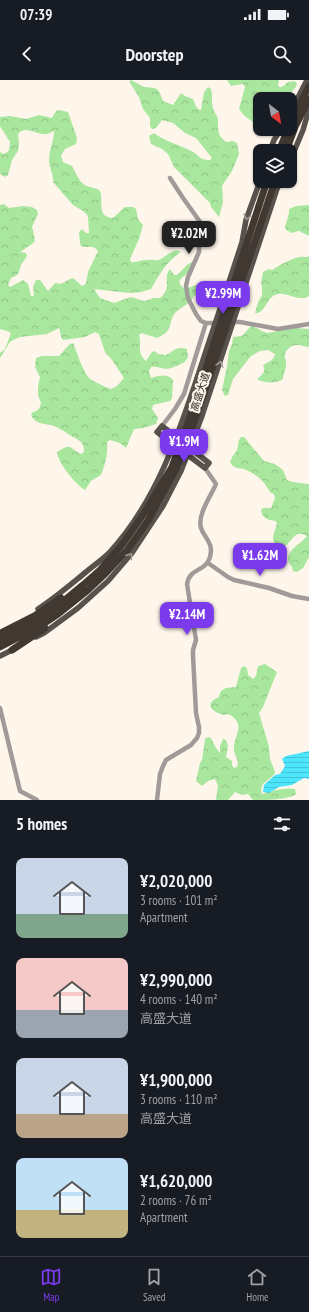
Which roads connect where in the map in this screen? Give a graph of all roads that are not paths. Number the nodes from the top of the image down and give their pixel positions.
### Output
1 (307, 80) edge
2 (309, 86) edge
3 (297, 99) edge
4 (309, 99) edge
5 (297, 110) edge
6 (309, 110) edge
7 (289, 144) edge
8 (292, 144) edge
9 (297, 144) edge
10 (170, 178) dead end
11 (265, 188) edge
12 (267, 188) edge
13 (278, 188) edge
14 (206, 323) junction
15 (309, 324) edge
16 (162, 426) junction
17 (176, 437) junction
18 (173, 444) junction
19 (190, 448) junction
20 (187, 455) junction
21 (205, 468) junction
22 (125, 547) junction
23 (121, 556) junction
24 (208, 563) junction
25 (100, 570) junction
26 (309, 599) edge
27 (1, 633) edge
28 (0, 641) edge
29 (0, 647) edge
30 (12, 650) junction
31 (0, 656) edge
32 (0, 708) edge
33 (36, 800) edge
34 (157, 800) edge

1 - 3 main road
2 - 5 highway
4 - 7 highway
6 - 8 highway
6 - 9 main road
10 - 14 street
11 -> 17 main road, 高盛大道
12 - 22 highway, 高盛大道
19 -> 13 main road, 高盛大道
14 - 15 street
14 - 16 street
16 - 17 main road
16 - 18 main road
17 - 18 main road, 高盛大道
17 - 19 main road
18 - 20 main road
18 - 27 main road, 高盛大道
19 - 20 main road, 高盛大道
19 - 21 main road
20 - 21 main road
30 -> 20 main road, 高盛大道
21 - 24 street
22 - 23 highway, 高盛大道
22 - 25 highway, 高盛大道
23 - 29 highway, 高盛大道
23 - 30 highway
24 - 26 street
24 - 34 street
25 - 27 highway
25 - 28 highway, 高盛大道
30 - 31 main road, 高盛大道
32 - 33 street

